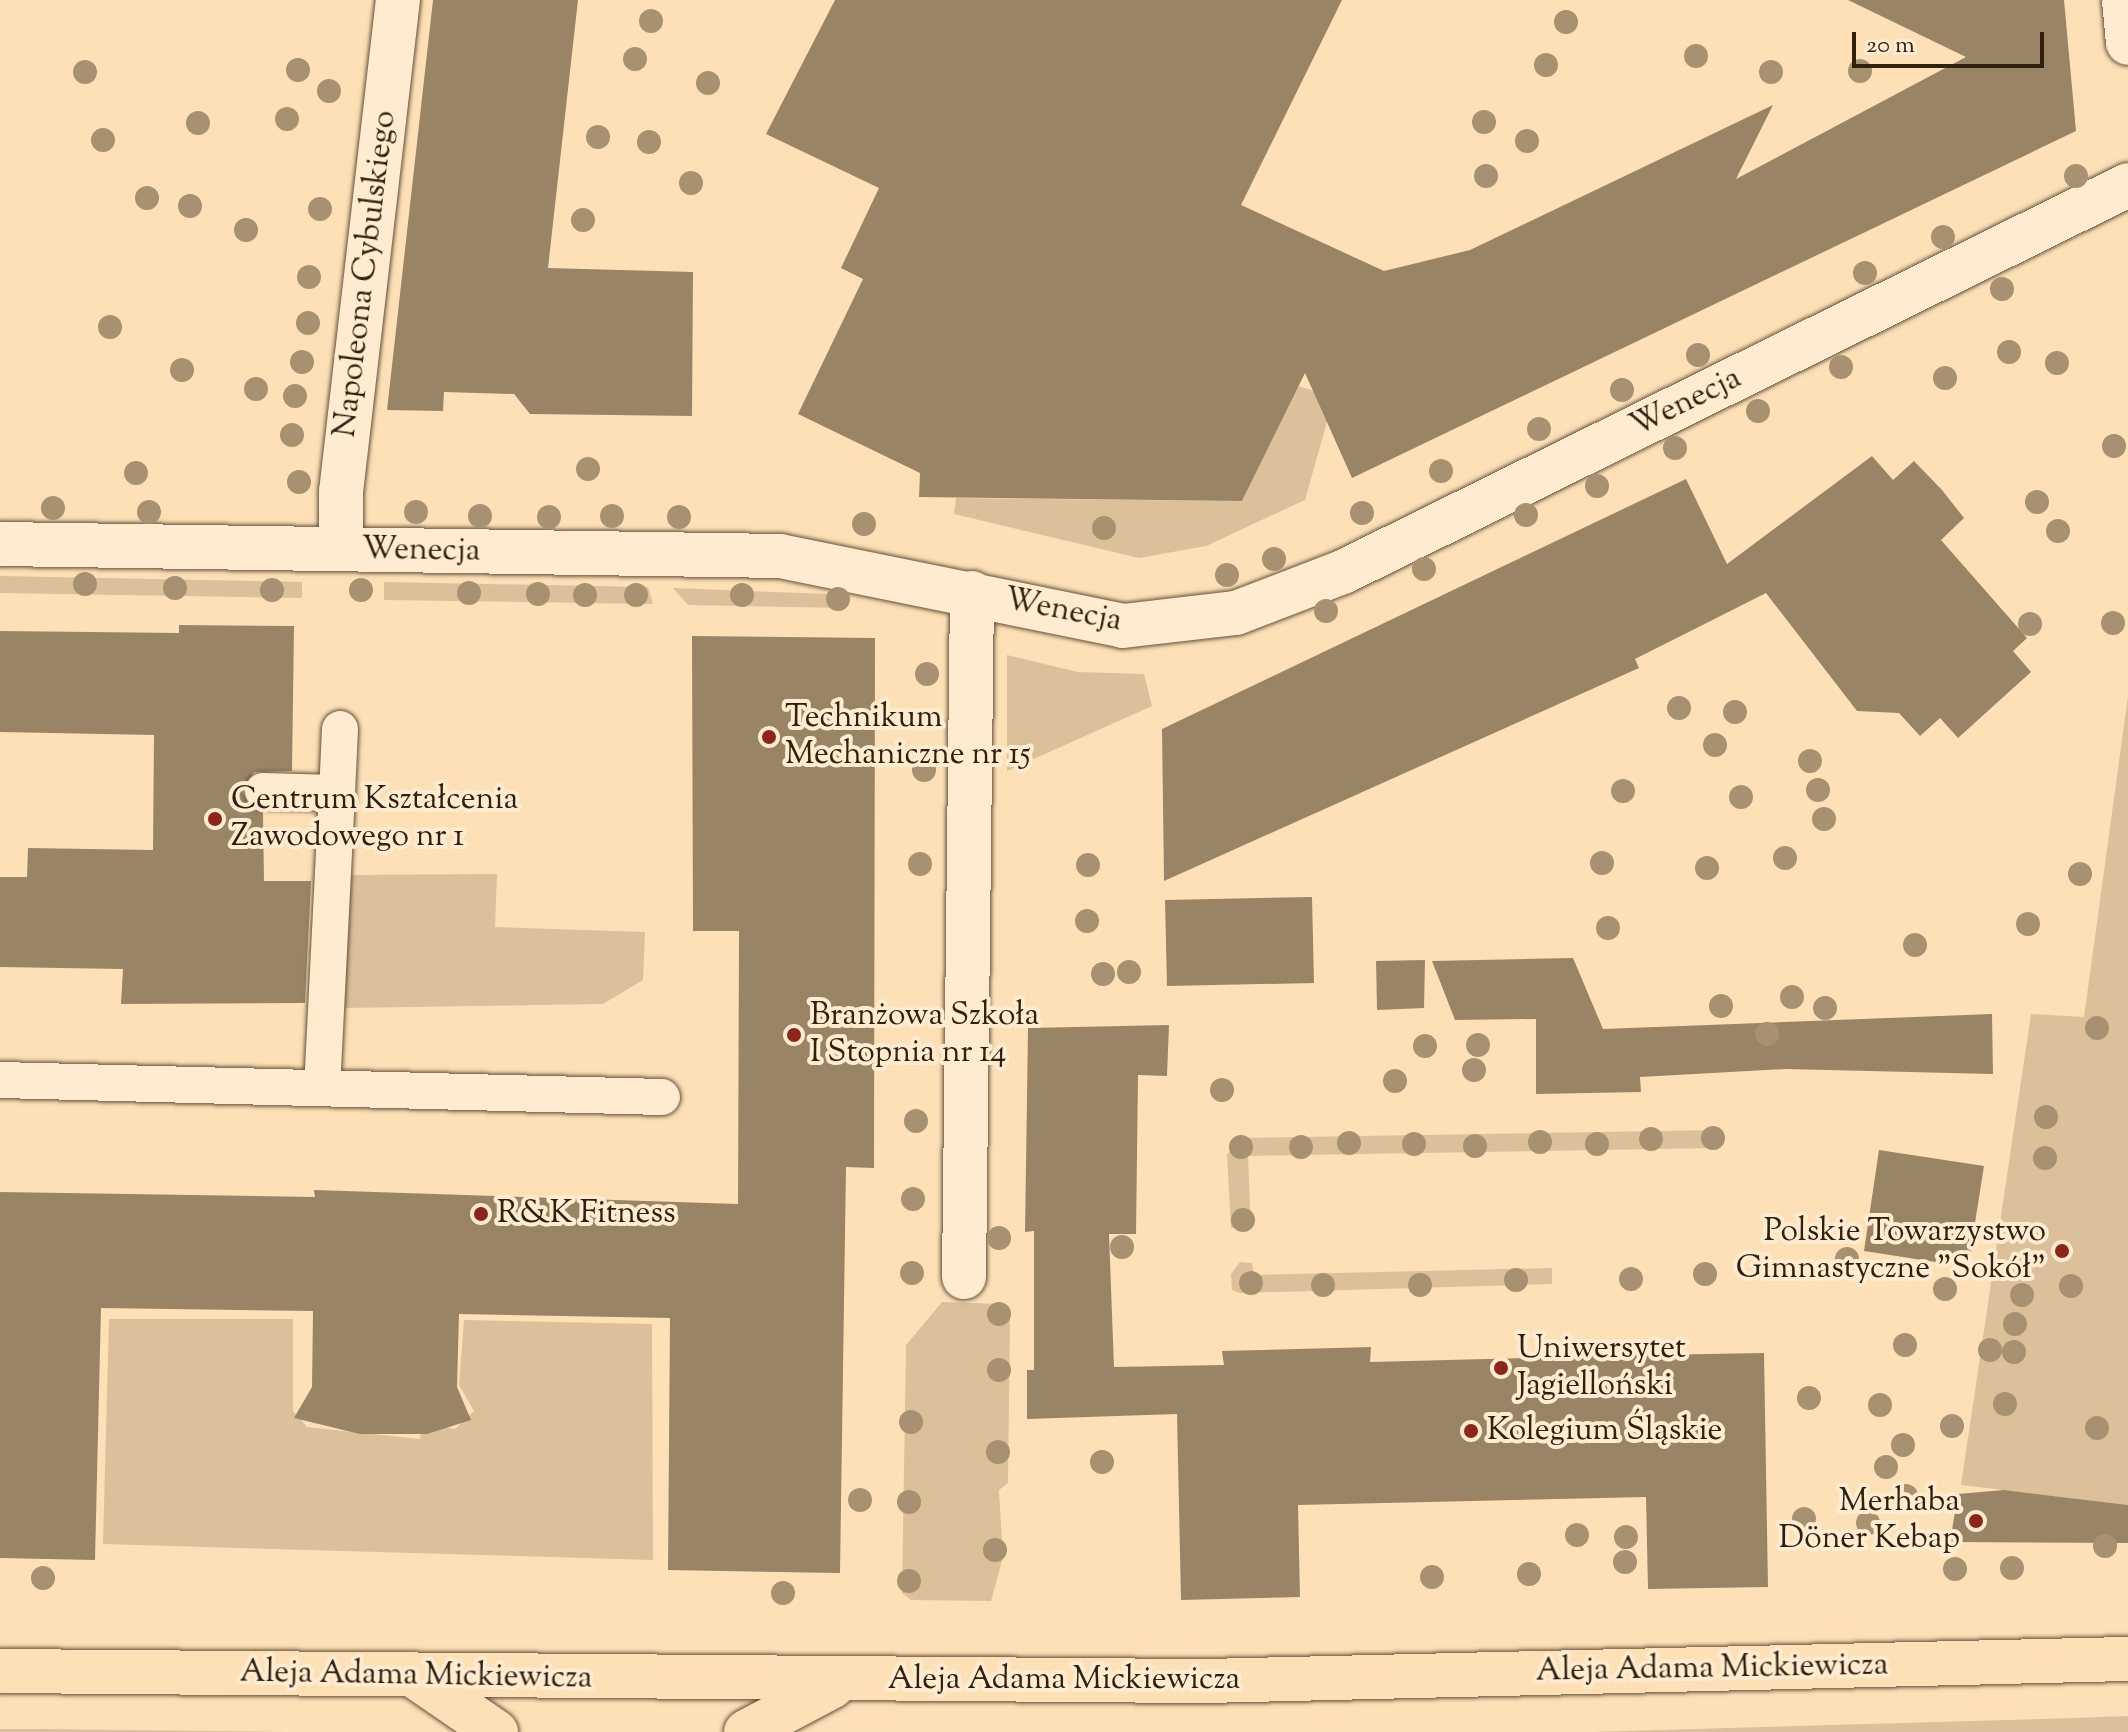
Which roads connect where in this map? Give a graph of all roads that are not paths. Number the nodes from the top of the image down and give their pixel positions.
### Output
1 (398, 0) edge
2 (2124, 0) edge
3 (2128, 43) edge
4 (2128, 185) edge
5 (0, 544) edge
6 (341, 549) junction
7 (972, 593) junction
8 (340, 729) dead end
9 (263, 791) dead end
10 (337, 793) junction
11 (0, 1080) edge
12 (322, 1087) junction
13 (662, 1097) dead end
14 (964, 1277) dead end
15 (2128, 1659) edge
16 (0, 1671) edge
17 (413, 1674) junction
18 (846, 1680) junction
19 (496, 1732) edge
20 (746, 1732) edge

1 - 6 street, Napoleona Cybulskiego
2 - 3 street
4 - 7 street, Wenecja
5 - 6 street, Wenecja
6 - 7 street, Wenecja
7 - 14 street
8 - 10 lane
9 - 10 lane
10 - 12 lane
11 - 12 lane
12 - 13 lane
15 - 18 main road, Aleja Adama Mickiewicza
16 - 17 main road, Aleja Adama Mickiewicza
17 - 18 main road, Aleja Adama Mickiewicza
17 - 19 main road
18 - 20 main road

